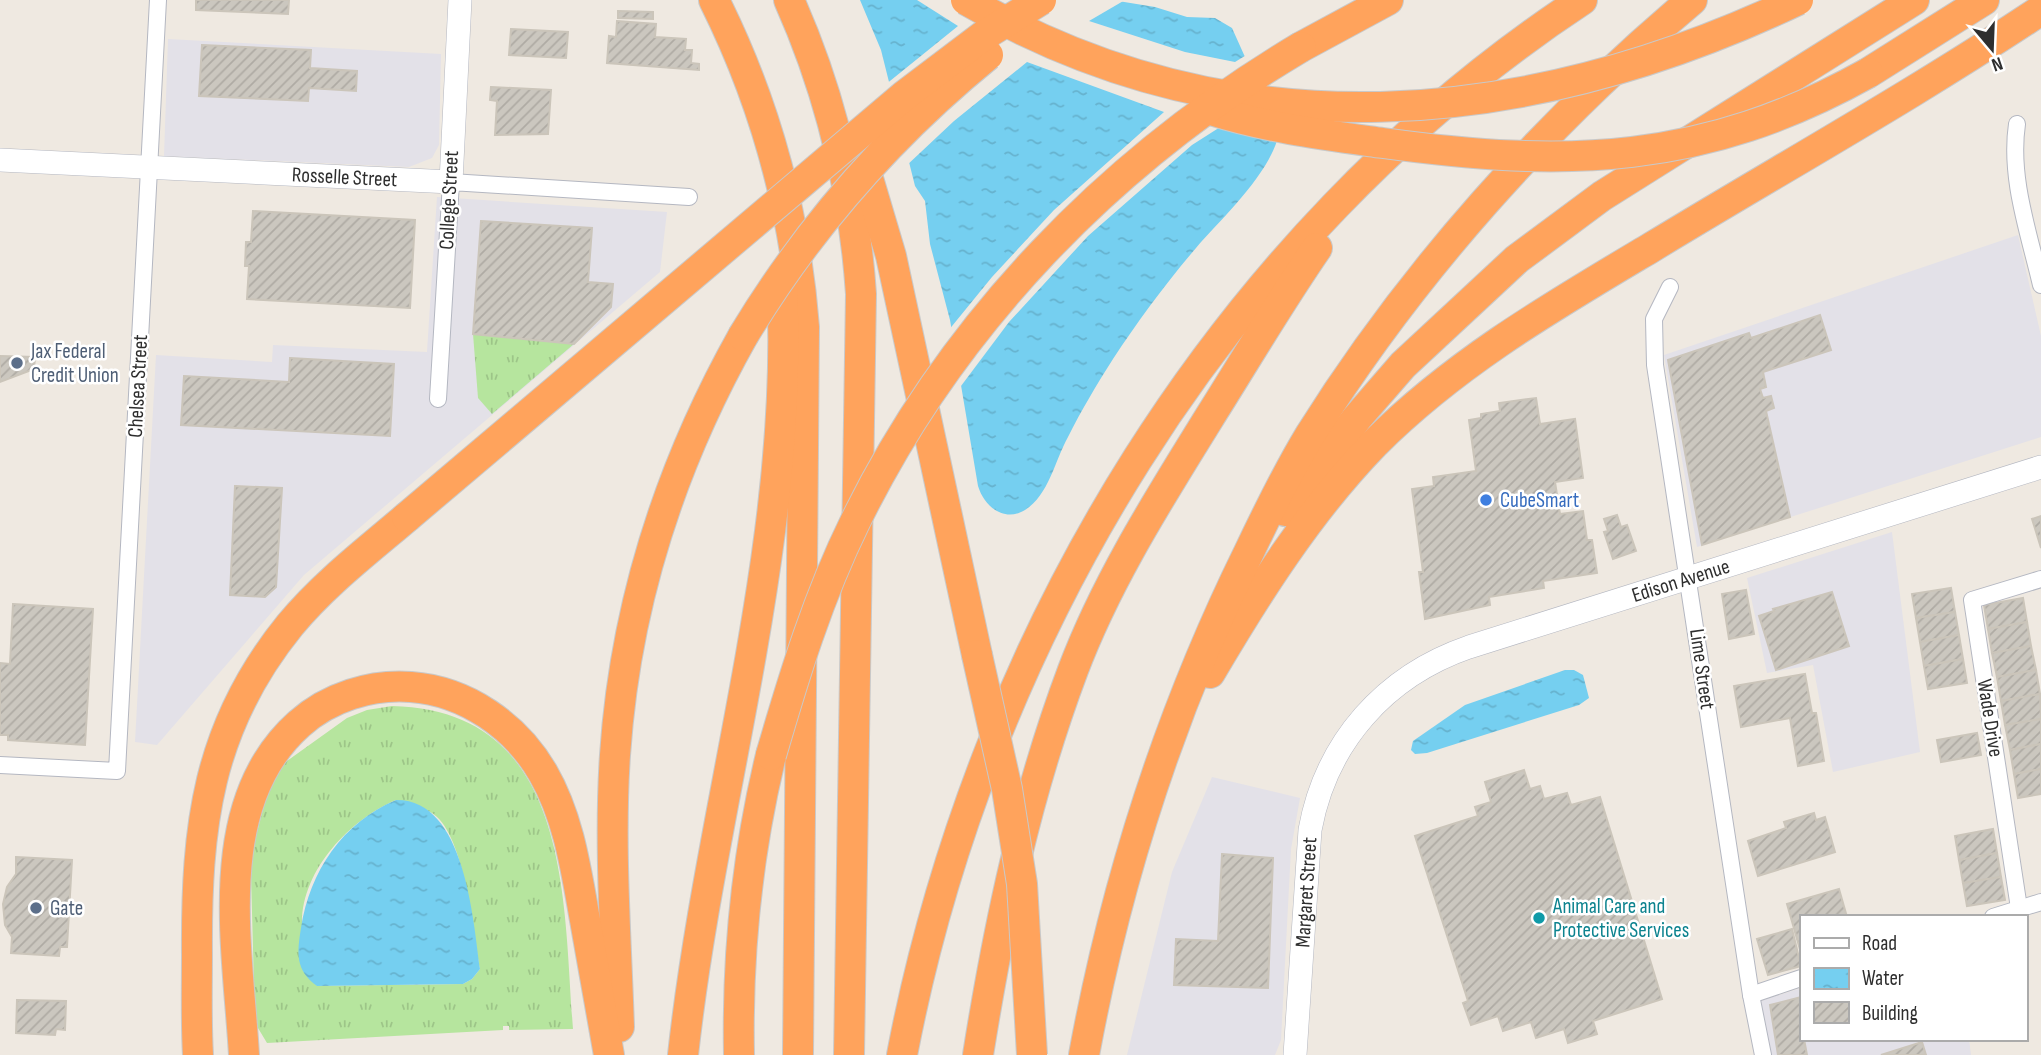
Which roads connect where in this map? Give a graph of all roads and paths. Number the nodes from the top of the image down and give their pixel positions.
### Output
1 (158, 0) edge
2 (460, 0) edge
3 (714, 0) edge
4 (789, 0) edge
5 (966, 0) edge
6 (1041, 0) edge
7 (1065, 0) edge
8 (1388, 0) edge
9 (1582, 0) edge
10 (1692, 0) edge
11 (1798, 0) edge
12 (1914, 0) edge
13 (1984, 0) edge
14 (2041, 10) edge
15 (1075, 53) junction
16 (765, 119) junction
17 (1420, 124) junction
18 (2017, 124) dead end
19 (0, 160) edge
20 (150, 168) junction
21 (451, 182) junction
22 (689, 197) dead end
23 (2041, 285) edge
24 (1670, 287) dead end
25 (438, 399) dead end
26 (2041, 467) edge
27 (1688, 578) junction
28 (2041, 579) edge
29 (1229, 592) junction
30 (1346, 737) joint
31 (0, 765) edge
32 (1153, 789) junction
33 (2041, 902) edge
34 (2019, 908) junction
35 (1999, 915) edge
36 (1800, 978) edge
37 (1751, 995) junction
38 (611, 1025) junction
39 (685, 1042) edge
40 (798, 1046) edge
41 (849, 1047) edge
42 (903, 1049) edge
43 (198, 1055) edge
44 (244, 1055) edge
45 (608, 1055) edge
46 (621, 1055) edge
47 (739, 1055) edge
48 (978, 1055) edge
49 (1032, 1055) edge
50 (1084, 1055) edge
51 (1295, 1055) edge
52 (1763, 1055) edge

1 - 20 street, Chelsea Street
2 - 21 main road, College Street
3 - 16 highway
4 - 41 highway
4 - 49 highway, bridge
5 - 15 highway, bridge
6 - 43 highway, bridge
7 - 38 highway, bridge
8 - 47 highway, bridge
9 - 17 highway
10 - 29 highway
11 - 15 highway, bridge
12 - 29 highway
13 - 15 highway, bridge
14 - 32 highway
16 - 39 highway
16 - 40 highway
17 - 42 highway
17 - 48 highway
18 - 23 street
19 - 20 main road, Rosselle Street
20 - 21 main road, Rosselle Street
20 - 31 street, Chelsea Street
21 - 22 street, Rosselle Street
21 - 25 street, College Street
24 - 27 street, Lime Street
26 - 27 main road, Edison Avenue
27 - 30 main road, Edison Avenue
27 - 37 street, Lime Street
28 - 34 street, Wade Drive
29 - 32 highway
30 - 51 main road, Margaret Street
32 - 50 highway
33 - 34 street
34 - 35 street
36 - 37 street
37 - 52 street, Lime Street
38 - 44 highway
38 - 45 highway
38 - 46 highway

